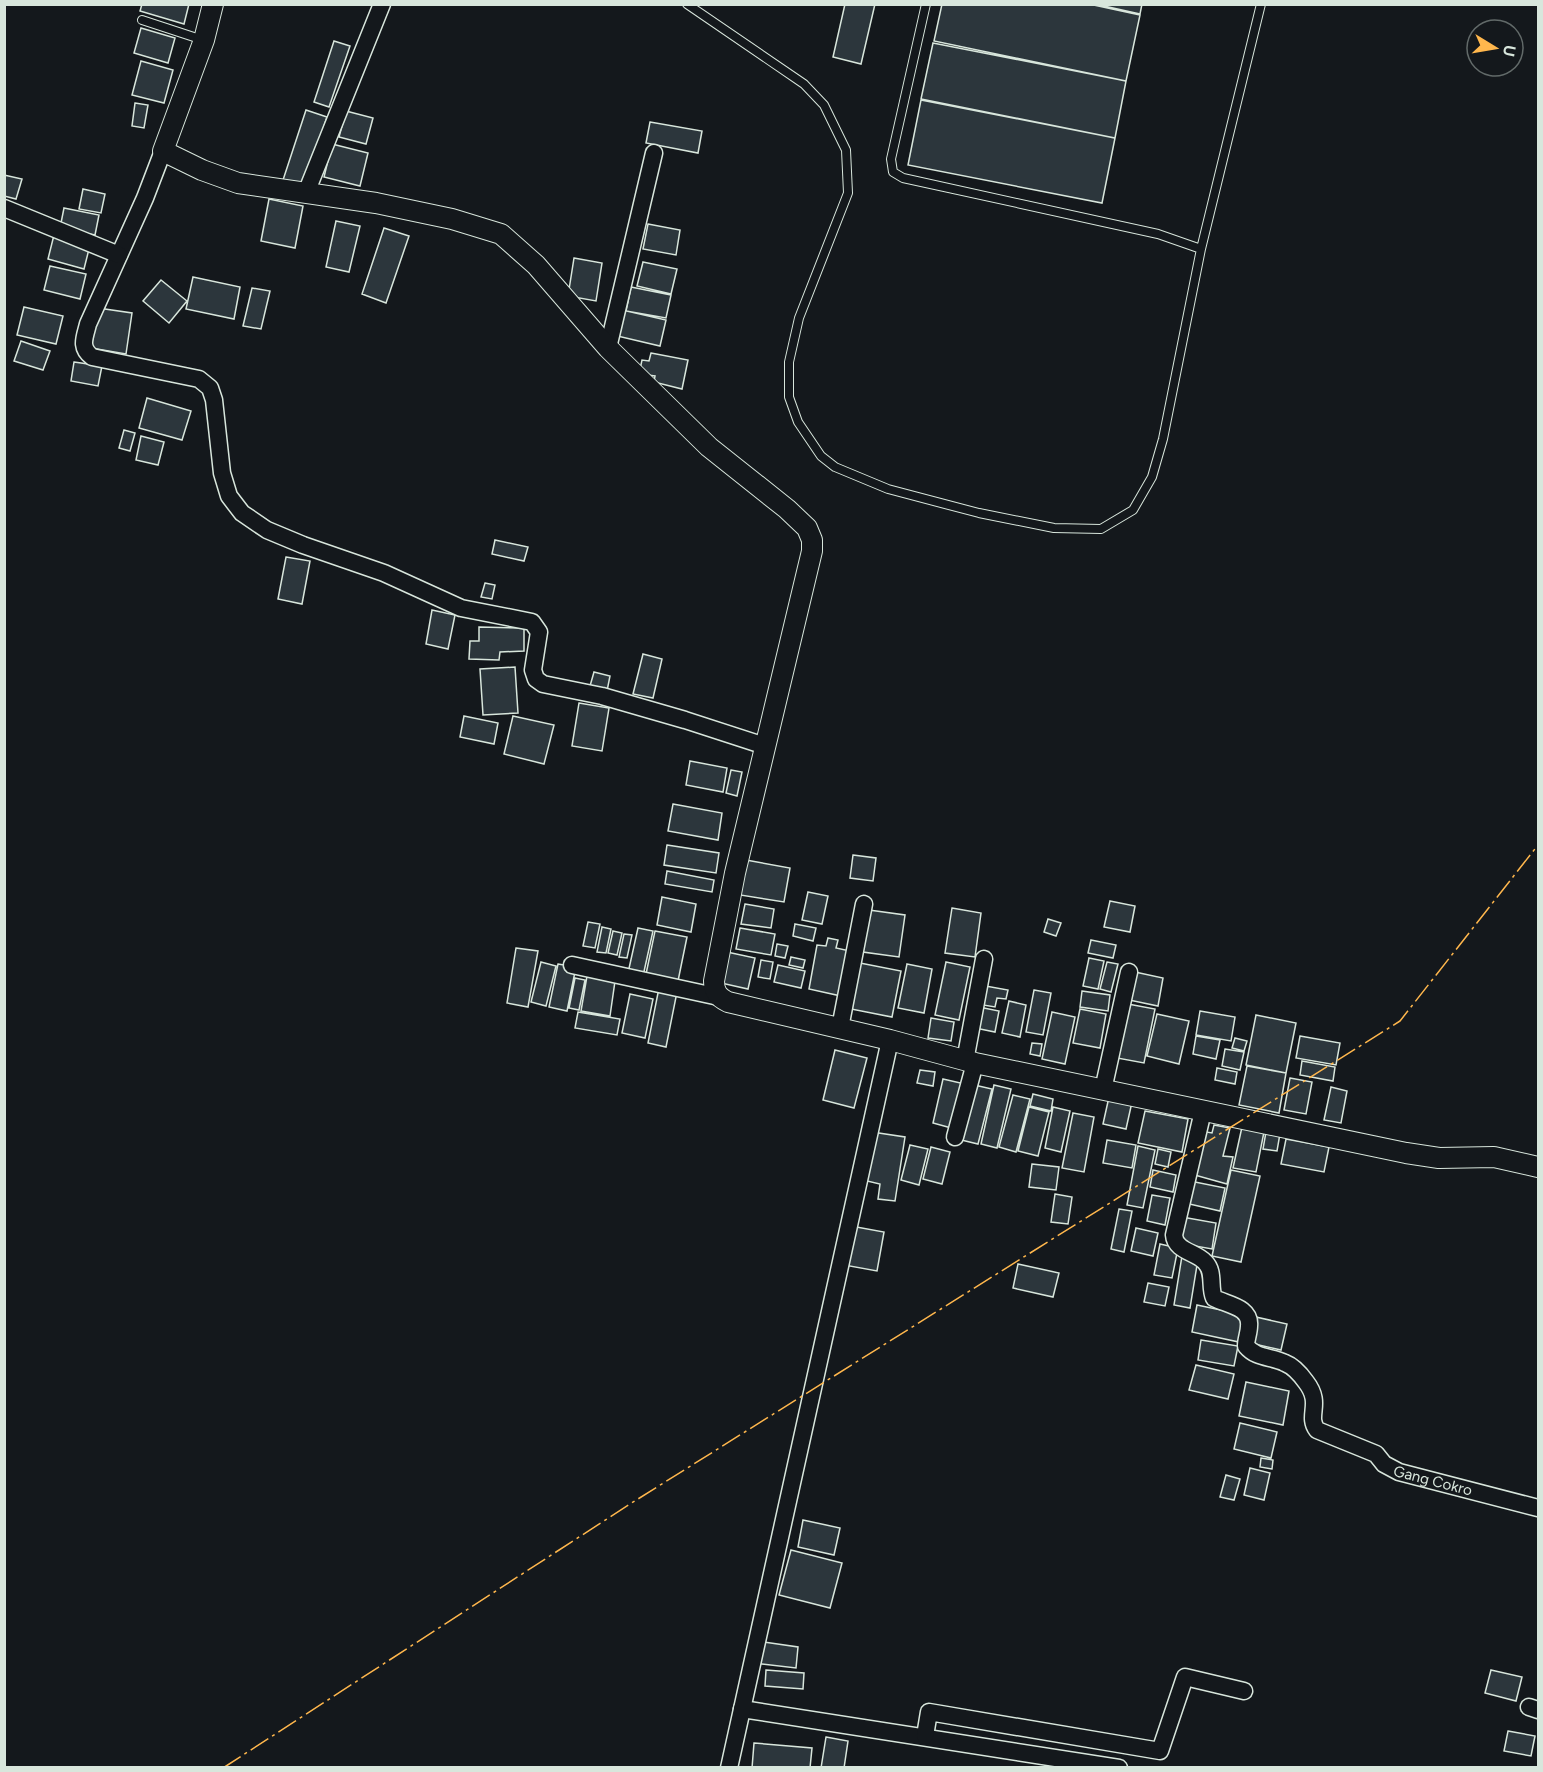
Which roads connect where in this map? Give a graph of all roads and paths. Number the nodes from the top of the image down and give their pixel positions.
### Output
1 (213, 4) edge
2 (382, 4) edge
3 (687, 4) edge
4 (926, 4) edge
5 (1261, 4) edge
6 (141, 20) dead end
7 (204, 40) junction
8 (163, 151) junction
9 (654, 153) dead end
10 (306, 193) junction
11 (4, 208) edge
12 (1201, 249) junction
13 (120, 255) junction
14 (608, 348) junction
15 (765, 746) junction
16 (864, 904) dead end
17 (984, 959) dead end
18 (572, 965) dead end
19 (1130, 972) dead end
20 (719, 997) junction
21 (840, 1028) junction
22 (890, 1040) junction
23 (970, 1062) junction
24 (1103, 1090) junction
25 (1203, 1111) junction
26 (955, 1137) dead end
27 (1539, 1167) edge
28 (1539, 1508) edge
29 (1244, 1691) dead end
30 (742, 1709) junction
31 (925, 1736) junction
32 (729, 1767) edge
33 (1119, 1767) edge

1 - 7 street
2 - 10 street
3 - 12 lane
4 - 12 lane
5 - 12 lane
6 - 7 lane
7 - 8 street
8 - 10 street
8 - 13 street
9 - 14 street
10 - 14 street
11 - 13 street
13 - 15 street
14 - 15 street
15 - 20 street
16 - 21 street
17 - 23 street
18 - 20 street
19 - 24 street
20 - 21 street
21 - 22 street
22 - 23 street
22 - 30 street
23 - 24 street
23 - 26 street
24 - 25 street
25 - 27 street
25 - 28 street, Gang Cokro
29 - 31 street
30 - 31 street
30 - 32 street
31 - 33 street

